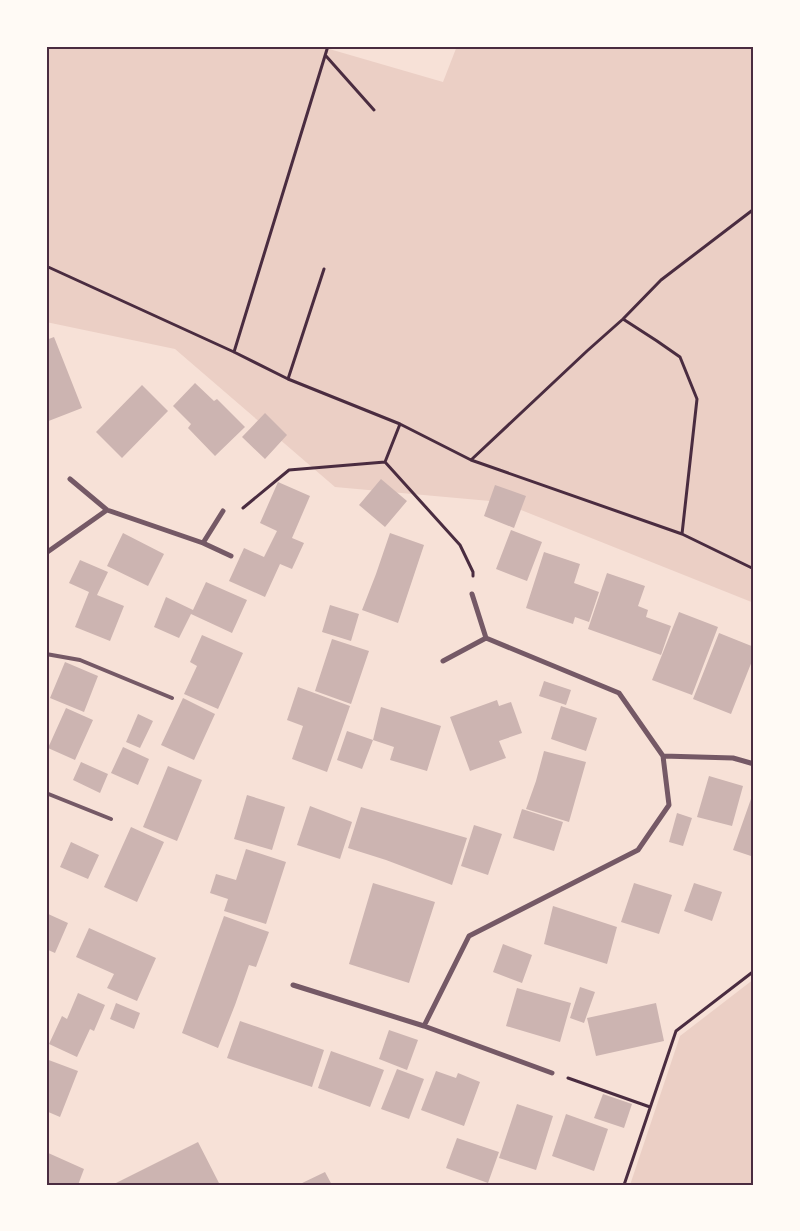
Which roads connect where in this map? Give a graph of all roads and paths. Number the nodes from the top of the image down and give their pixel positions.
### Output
1 (328, 46) edge
2 (325, 56) junction
3 (374, 110) dead end
4 (754, 209) edge
5 (46, 266) edge
6 (324, 269) dead end
7 (623, 318) junction
8 (234, 352) junction
9 (288, 378) junction
10 (400, 424) junction
11 (471, 460) junction
12 (385, 462) junction
13 (70, 479) dead end
14 (107, 510) junction
15 (223, 511) joint
16 (682, 534) junction
17 (203, 542) junction
18 (46, 553) edge
19 (231, 556) dead end
20 (754, 569) edge
21 (472, 594) joint
22 (486, 638) junction
23 (46, 654) edge
24 (443, 661) dead end
25 (172, 698) dead end
26 (663, 756) junction
27 (754, 764) edge
28 (46, 793) edge
29 (111, 819) dead end
30 (754, 972) edge
31 (293, 985) dead end
32 (424, 1026) junction
33 (552, 1073) joint
34 (650, 1107) junction
35 (624, 1185) edge

1 - 2 path
2 - 3 path
2 - 8 path
4 - 7 path
5 - 8 path
6 - 9 path
7 - 11 path
7 - 16 path
8 - 9 path
9 - 10 path
10 - 11 path
10 - 12 path
11 - 16 path
12 - 15 path
12 - 21 path
13 - 14 street
14 - 17 street
14 - 18 street
15 - 17 street
16 - 20 path
17 - 19 street
21 - 22 street
22 - 24 street
22 - 26 street
23 - 25 lane
26 - 27 street
26 - 32 street
28 - 29 lane
30 - 34 path
31 - 32 street
32 - 33 street
33 - 34 path
34 - 35 path

